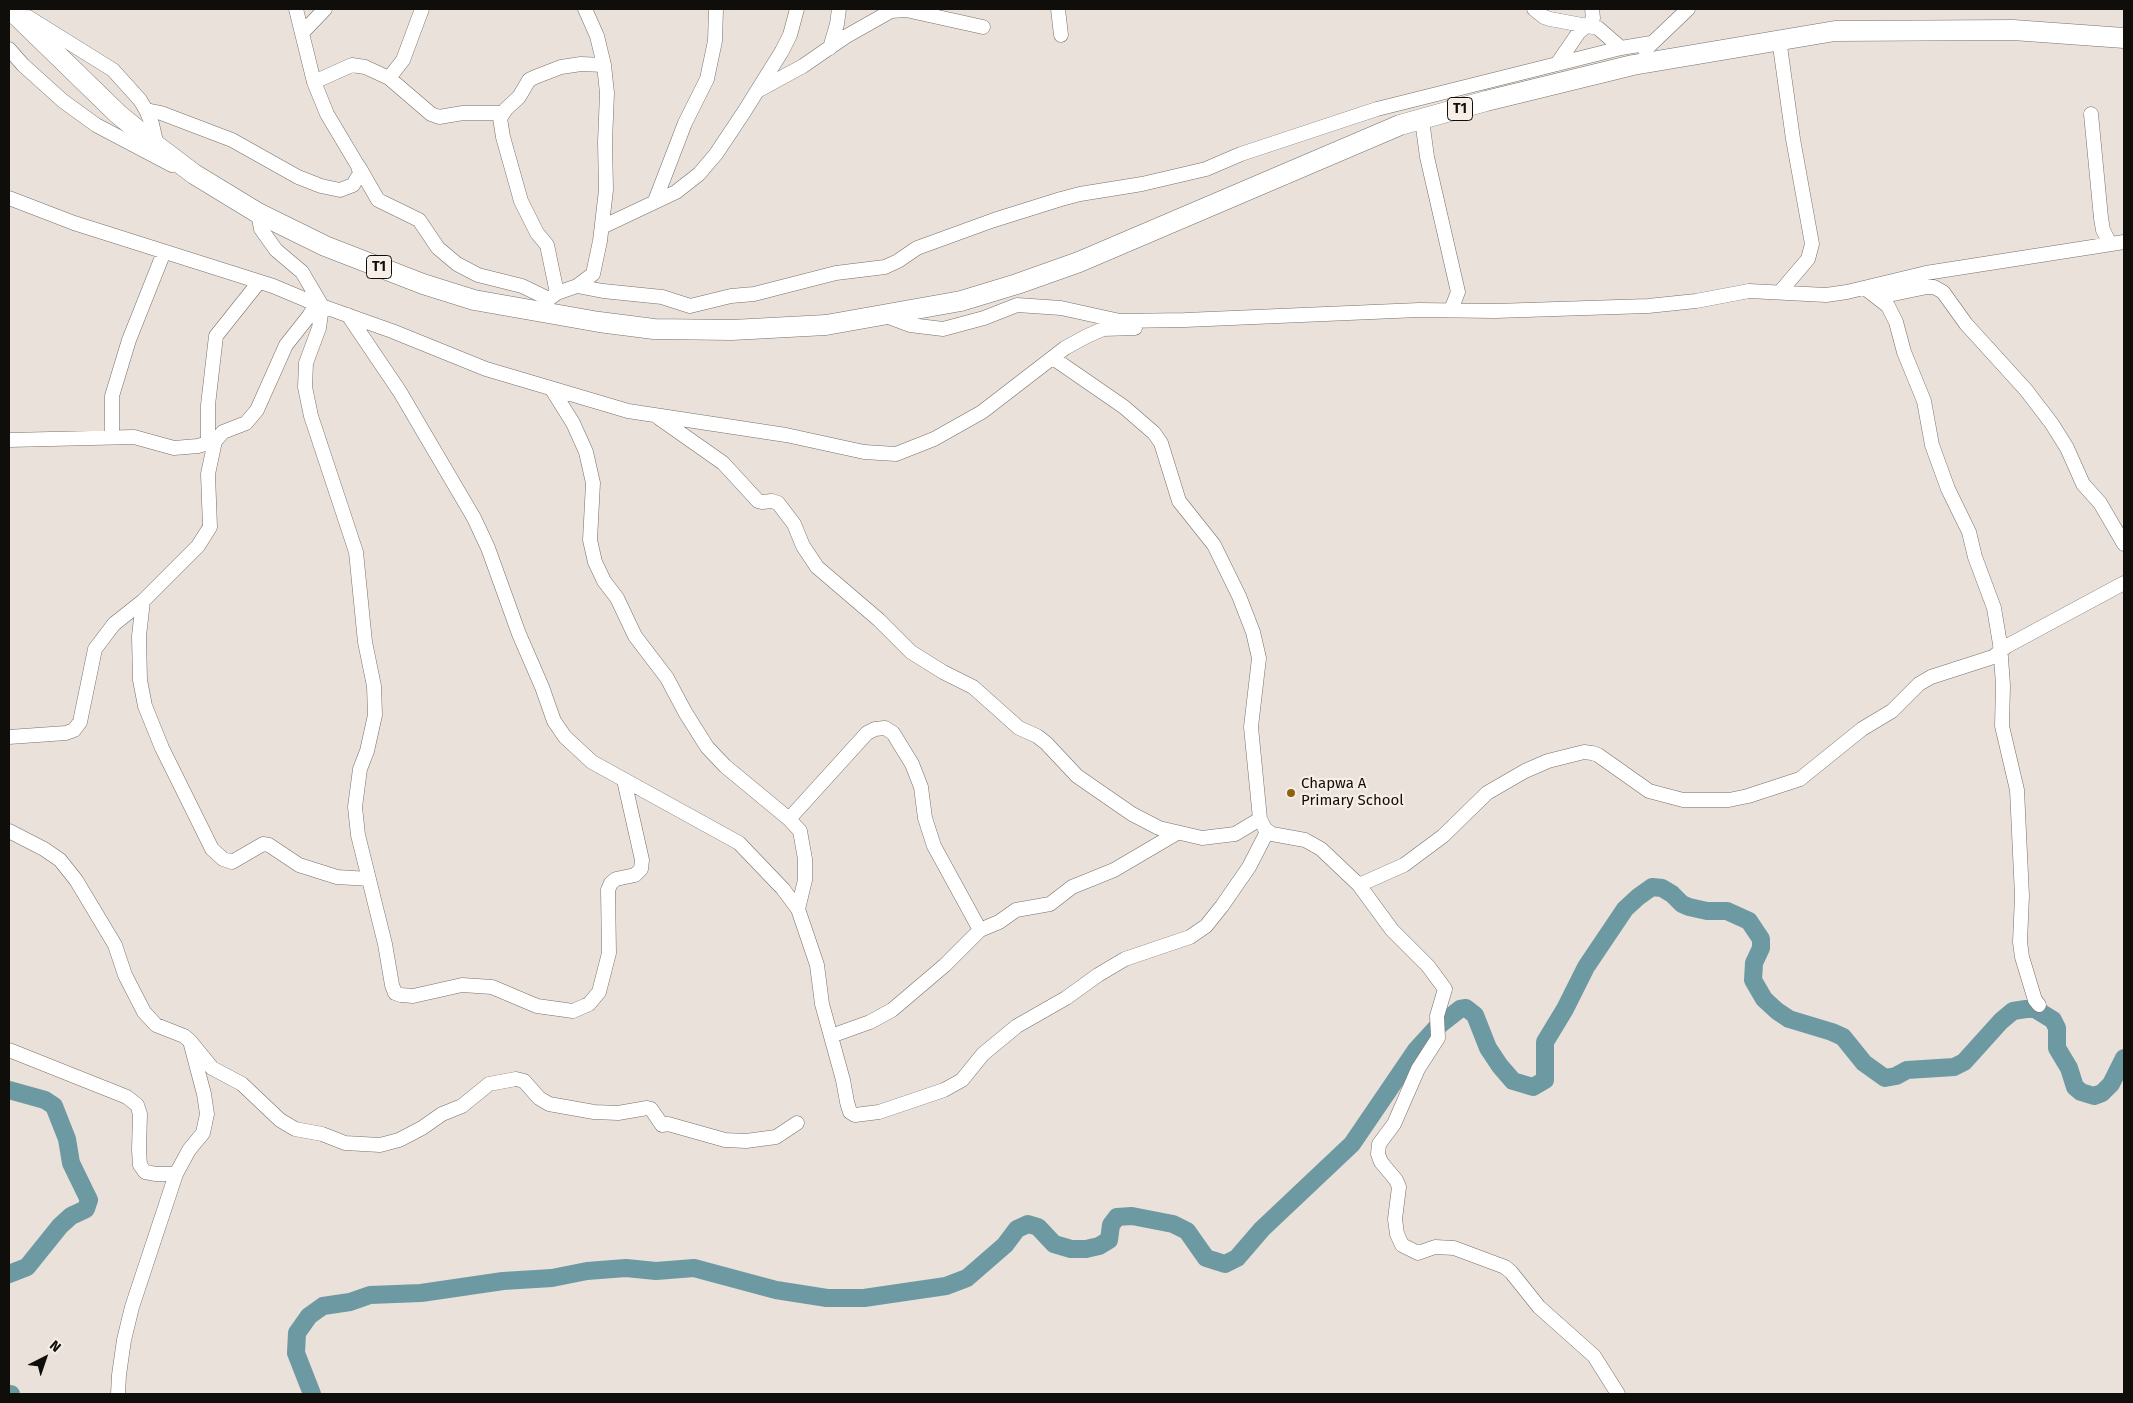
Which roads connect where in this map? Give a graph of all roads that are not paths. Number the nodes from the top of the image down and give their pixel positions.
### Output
1 (10, 9) edge
2 (17, 9) edge
3 (296, 9) edge
4 (325, 9) edge
5 (422, 9) edge
6 (716, 9) edge
7 (797, 9) edge
8 (838, 9) edge
9 (1058, 9) edge
10 (1534, 9) edge
11 (1592, 9) edge
12 (1688, 9) edge
13 (589, 11) edge
14 (1586, 25) junction
15 (984, 27) dead end
16 (303, 32) dead end
17 (1061, 35) dead end
18 (2124, 38) edge
19 (1779, 39) junction
20 (1651, 43) junction
21 (830, 48) junction
22 (1621, 48) junction
23 (9, 49) edge
24 (1557, 64) junction
25 (604, 65) junction
26 (1633, 65) junction
27 (390, 78) junction
28 (314, 82) junction
29 (757, 90) junction
30 (146, 110) junction
31 (502, 113) junction
32 (2091, 114) dead end
33 (1422, 120) junction
34 (157, 146) junction
35 (358, 166) junction
36 (194, 174) junction
37 (9, 198) edge
38 (655, 201) junction
39 (258, 213) junction
40 (602, 227) junction
41 (2124, 242) edge
42 (2110, 244) junction
43 (164, 252) junction
44 (258, 282) junction
45 (577, 286) junction
46 (1866, 289) junction
47 (1780, 292) junction
48 (1879, 297) junction
49 (548, 301) junction
50 (319, 305) junction
51 (1451, 310) junction
52 (348, 315) junction
53 (885, 315) junction
54 (1178, 320) junction
55 (1053, 358) junction
56 (550, 388) junction
57 (656, 416) junction
58 (112, 437) junction
59 (9, 440) edge
60 (212, 442) junction
61 (2124, 544) edge
62 (2124, 583) edge
63 (143, 600) junction
64 (2000, 652) junction
65 (9, 737) edge
66 (624, 780) junction
67 (789, 819) junction
68 (1260, 819) junction
69 (9, 830) edge
70 (1267, 832) junction
71 (1177, 833) junction
72 (370, 879) junction
73 (1359, 885) junction
74 (798, 909) junction
75 (980, 930) junction
76 (2039, 1005) dead end
77 (831, 1036) junction
78 (190, 1042) junction
79 (9, 1050) edge
80 (797, 1123) dead end
81 (176, 1174) junction
82 (118, 1394) edge
83 (1618, 1394) edge

1 - 34 highway, T1
2 - 30 street
3 - 28 street
4 - 16 street
5 - 27 street
6 - 38 street
7 - 29 street
8 - 21 street
9 - 17 street
10 - 14 street
11 - 14 street
12 - 20 street
13 - 25 street
14 - 22 street
14 - 24 street
15 - 21 street
18 - 19 highway, T1
19 - 26 highway, T1
19 - 47 street
20 - 22 street
20 - 26 street
21 - 29 street
22 - 24 street
23 - 36 street
24 - 45 street
25 - 31 street
25 - 40 street
26 - 33 highway, T1
27 - 28 street
27 - 31 street
28 - 35 street
29 - 38 street
30 - 34 street
30 - 35 street
31 - 49 street
32 - 42 street
33 - 51 street
33 - 53 highway, T1
34 - 36 highway, T1
35 - 49 street
36 - 39 highway, T1
37 - 43 street
38 - 40 street
39 - 49 highway, T1
39 - 50 street
40 - 45 street
41 - 42 street
42 - 46 street
43 - 44 street
43 - 58 street
44 - 50 street
44 - 60 street
45 - 49 street
46 - 47 street
46 - 48 street
47 - 51 street
48 - 61 street
48 - 64 street
49 - 53 highway, T1
50 - 52 street
50 - 60 street
50 - 72 street
51 - 54 street
52 - 56 street
52 - 66 street
53 - 54 street
54 - 55 street
55 - 57 street
55 - 68 street
56 - 57 street
56 - 67 street
57 - 71 street
58 - 59 street
58 - 60 street
60 - 63 street
62 - 64 street
63 - 65 street
63 - 72 street
64 - 73 street
64 - 76 street
66 - 72 street
66 - 74 street
67 - 74 street
67 - 75 street
68 - 70 street
68 - 71 street
69 - 78 street
70 - 73 street
70 - 77 street
71 - 75 street
73 - 83 street
74 - 77 street
75 - 77 street
78 - 80 street
78 - 81 street
79 - 81 street
81 - 82 street

